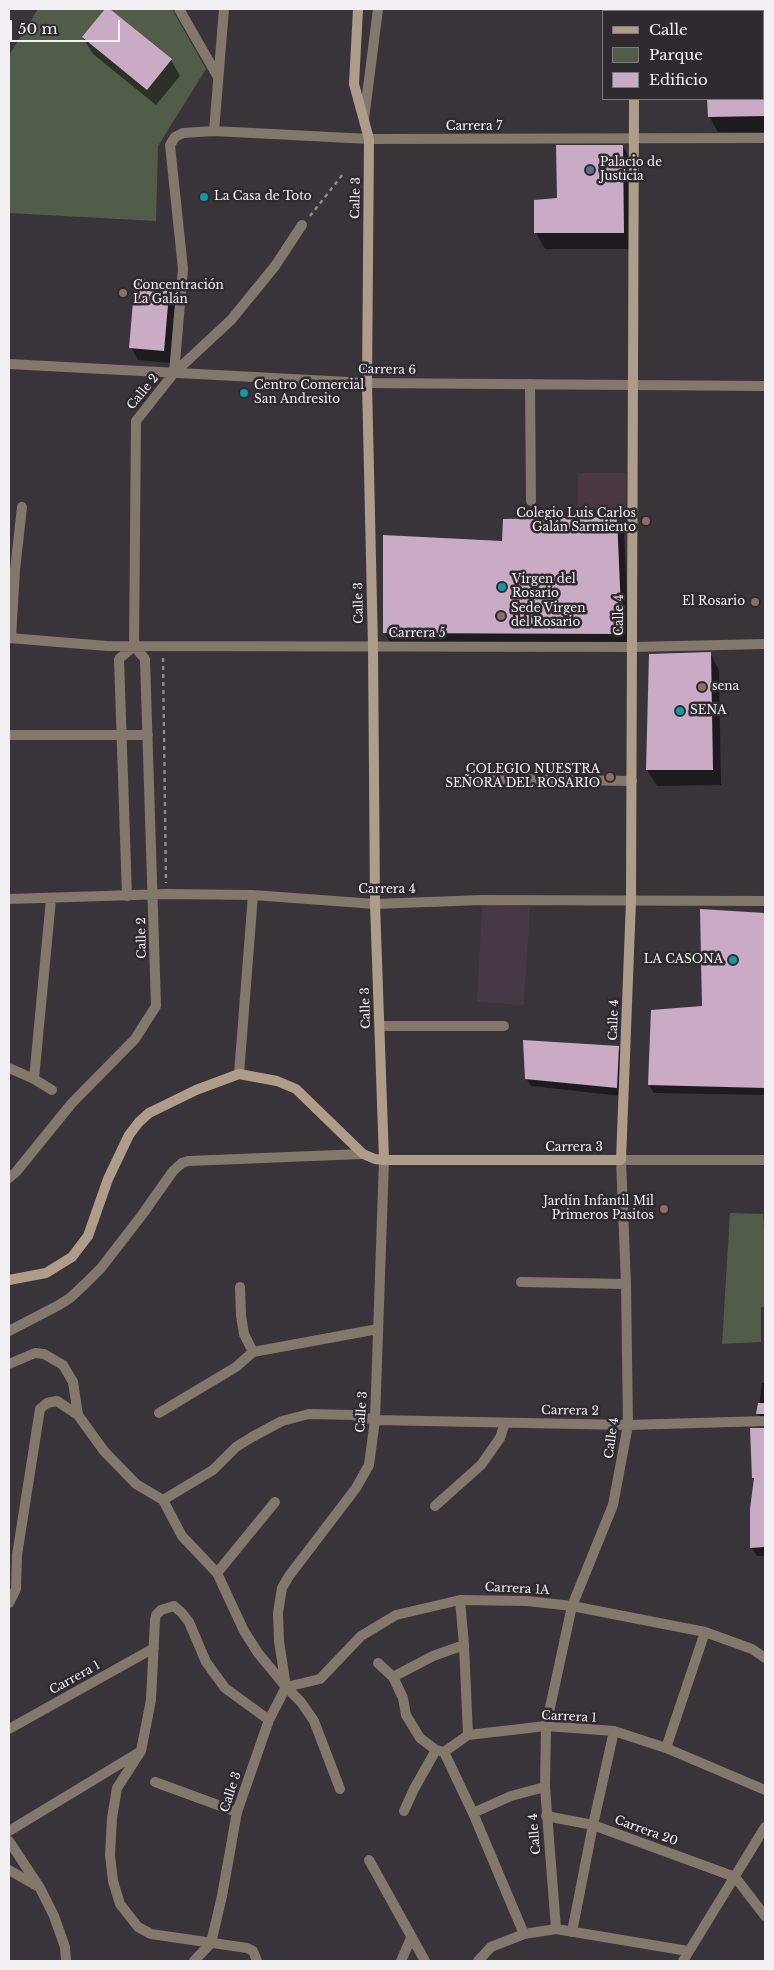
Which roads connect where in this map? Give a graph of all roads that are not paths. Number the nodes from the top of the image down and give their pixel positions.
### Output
1 (179, 9) edge
2 (224, 9) edge
3 (358, 9) edge
4 (378, 9) edge
5 (218, 77) junction
6 (634, 100) edge
7 (364, 120) junction
8 (214, 131) junction
9 (183, 133) joint
10 (635, 138) junction
11 (765, 138) edge
12 (370, 139) junction
13 (302, 225) road end
14 (9, 364) edge
15 (174, 374) junction
16 (367, 383) junction
17 (530, 384) junction
18 (633, 384) junction
19 (765, 386) edge
20 (531, 501) dead end
21 (22, 508) dead end
22 (10, 638) edge
23 (765, 644) edge
24 (134, 646) junction
25 (373, 646) junction
26 (633, 647) junction
27 (9, 735) edge
28 (148, 735) junction
29 (122, 736) junction
30 (469, 778) dead end
31 (632, 781) junction
32 (154, 895) junction
33 (253, 895) junction
34 (127, 896) junction
35 (9, 899) edge
36 (51, 899) junction
37 (631, 900) junction
38 (765, 901) edge
39 (375, 904) junction
40 (380, 1026) junction
41 (504, 1026) dead end
42 (9, 1068) edge
43 (239, 1074) junction
44 (34, 1079) junction
45 (52, 1090) dead end
46 (363, 1154) junction
47 (384, 1160) junction
48 (621, 1160) junction
49 (765, 1160) edge
50 (9, 1178) edge
51 (9, 1280) edge
52 (521, 1282) dead end
53 (626, 1284) junction
54 (240, 1286) dead end
55 (378, 1329) junction
56 (9, 1331) edge
57 (253, 1352) junction
58 (9, 1364) edge
59 (159, 1413) dead end
60 (78, 1415) junction
61 (375, 1420) junction
62 (765, 1421) edge
63 (505, 1423) junction
64 (628, 1425) junction
65 (163, 1500) junction
66 (275, 1502) dead end
67 (435, 1506) dead end
68 (217, 1573) junction
69 (460, 1600) junction
70 (9, 1603) edge
71 (572, 1606) junction
72 (705, 1632) junction
73 (464, 1645) junction
74 (154, 1648) junction
75 (765, 1658) edge
76 (378, 1663) dead end
77 (392, 1678) junction
78 (286, 1687) junction
79 (269, 1720) junction
80 (546, 1726) junction
81 (9, 1729) edge
82 (614, 1732) junction
83 (468, 1735) junction
84 (666, 1748) junction
85 (141, 1751) junction
86 (440, 1751) junction
87 (155, 1782) dead end
88 (544, 1787) junction
89 (340, 1789) dead end
90 (765, 1790) edge
91 (404, 1811) dead end
92 (236, 1812) junction
93 (472, 1813) junction
94 (546, 1816) junction
95 (593, 1825) junction
96 (765, 1827) edge
97 (9, 1831) edge
98 (9, 1841) edge
99 (368, 1860) dead end
100 (9, 1870) edge
101 (735, 1877) junction
102 (40, 1888) junction
103 (765, 1916) edge
104 (556, 1929) junction
105 (572, 1932) junction
106 (524, 1934) junction
107 (411, 1938) junction
108 (211, 1942) junction
109 (491, 1947) junction
110 (688, 1952) junction
111 (66, 1961) edge
112 (194, 1961) edge
113 (258, 1961) edge
114 (401, 1961) edge
115 (425, 1961) edge
116 (478, 1961) edge
117 (489, 1961) edge
118 (683, 1961) edge

1 - 5 street
2 - 5 street
3 - 7 main road, Calle 3
4 - 7 street
5 - 8 street
6 - 10 main road, Calle 4
7 - 12 main road, Calle 3
8 - 9 street, Carrera 7
8 - 12 street, Carrera 7
9 - 15 street, Calle 2
10 - 11 street, Carrera 7
10 - 12 street, Carrera 7
10 - 18 main road, Calle 4
12 - 16 main road, Calle 3
13 - 15 street
14 - 15 street, Carrera 6
15 - 16 street, Carrera 6
15 - 24 street, Calle 2
16 - 17 street, Carrera 6
16 - 25 main road, Calle 3
17 - 18 street, Carrera 6
17 - 20 street
18 - 19 street, Carrera 6
18 - 26 main road, Calle 4
21 - 22 street
22 - 24 street, Carrera 5
23 - 26 street, Carrera 5
24 - 25 street, Carrera 5
24 - 28 street, Calle 2
24 - 29 street
25 - 26 street, Carrera 5
25 - 39 main road, Calle 3
26 - 31 main road, Calle 4
27 - 29 street
28 - 29 street
28 - 32 street, Calle 2
29 - 34 street
30 - 31 street
31 - 37 main road, Calle 4
32 - 33 street, Carrera 4
32 - 34 street, Carrera 4
32 - 50 street, Calle 2
33 - 39 street, Carrera 4
33 - 43 street
34 - 36 street, Carrera 4
35 - 36 street, Carrera 4
36 - 44 street
37 - 38 street, Carrera 4
37 - 39 street, Carrera 4
37 - 48 main road, Calle 4
39 - 40 main road, Calle 3
40 - 41 street
40 - 47 main road, Calle 3
42 - 44 street
43 - 46 main road
43 - 51 main road
44 - 45 street
46 - 47 main road, Carrera 3
46 - 56 street
47 - 48 main road, Carrera 3
47 - 55 street, Calle 3
48 - 49 street, Carrera 3
48 - 53 street, Calle 4
52 - 53 street
53 - 64 street, Calle 4
54 - 57 street
55 - 57 street
55 - 61 street, Calle 3
57 - 59 street
58 - 60 street
60 - 65 street
60 - 70 street
61 - 63 street, Carrera 2
61 - 65 street, Carrera 2
61 - 78 street, Calle 3
62 - 64 street, Carrera 2
63 - 64 street, Carrera 2
63 - 67 street
64 - 71 street, Calle 4
65 - 68 street
66 - 68 street
68 - 78 street
69 - 71 street, Carrera 1A
69 - 73 street
69 - 78 street, Carrera 1A
71 - 72 street, Carrera 1A
71 - 80 street, Calle 4
72 - 75 street, Carrera 1A
72 - 84 street
73 - 77 street
73 - 83 street
74 - 79 street
74 - 81 street, Carrera 1
74 - 85 street
76 - 77 street
77 - 86 street
78 - 79 street, Calle 3
78 - 89 street
79 - 92 street, Calle 3
80 - 82 street, Carrera 1
80 - 83 street, Carrera 1
80 - 88 street, Calle 4
82 - 84 street, Carrera 1
82 - 95 street
83 - 86 street, Carrera 1
84 - 90 street, Carrera 1
85 - 97 street
85 - 108 street
86 - 91 street, Carrera 1
86 - 93 street
87 - 92 street
88 - 93 street
88 - 94 street, Calle 4
92 - 108 street, Calle 3
93 - 106 street
94 - 95 street, Carrera 20
94 - 104 street, Calle 4
95 - 101 street, Carrera 20
95 - 105 street
96 - 101 street
98 - 102 street
99 - 107 street
100 - 102 street
101 - 103 street
101 - 110 street
102 - 111 street
104 - 105 street
104 - 106 street
105 - 110 street
106 - 109 street
107 - 114 street
107 - 115 street
108 - 112 street, Calle 3
108 - 113 street
109 - 116 street
109 - 117 street
110 - 118 street

